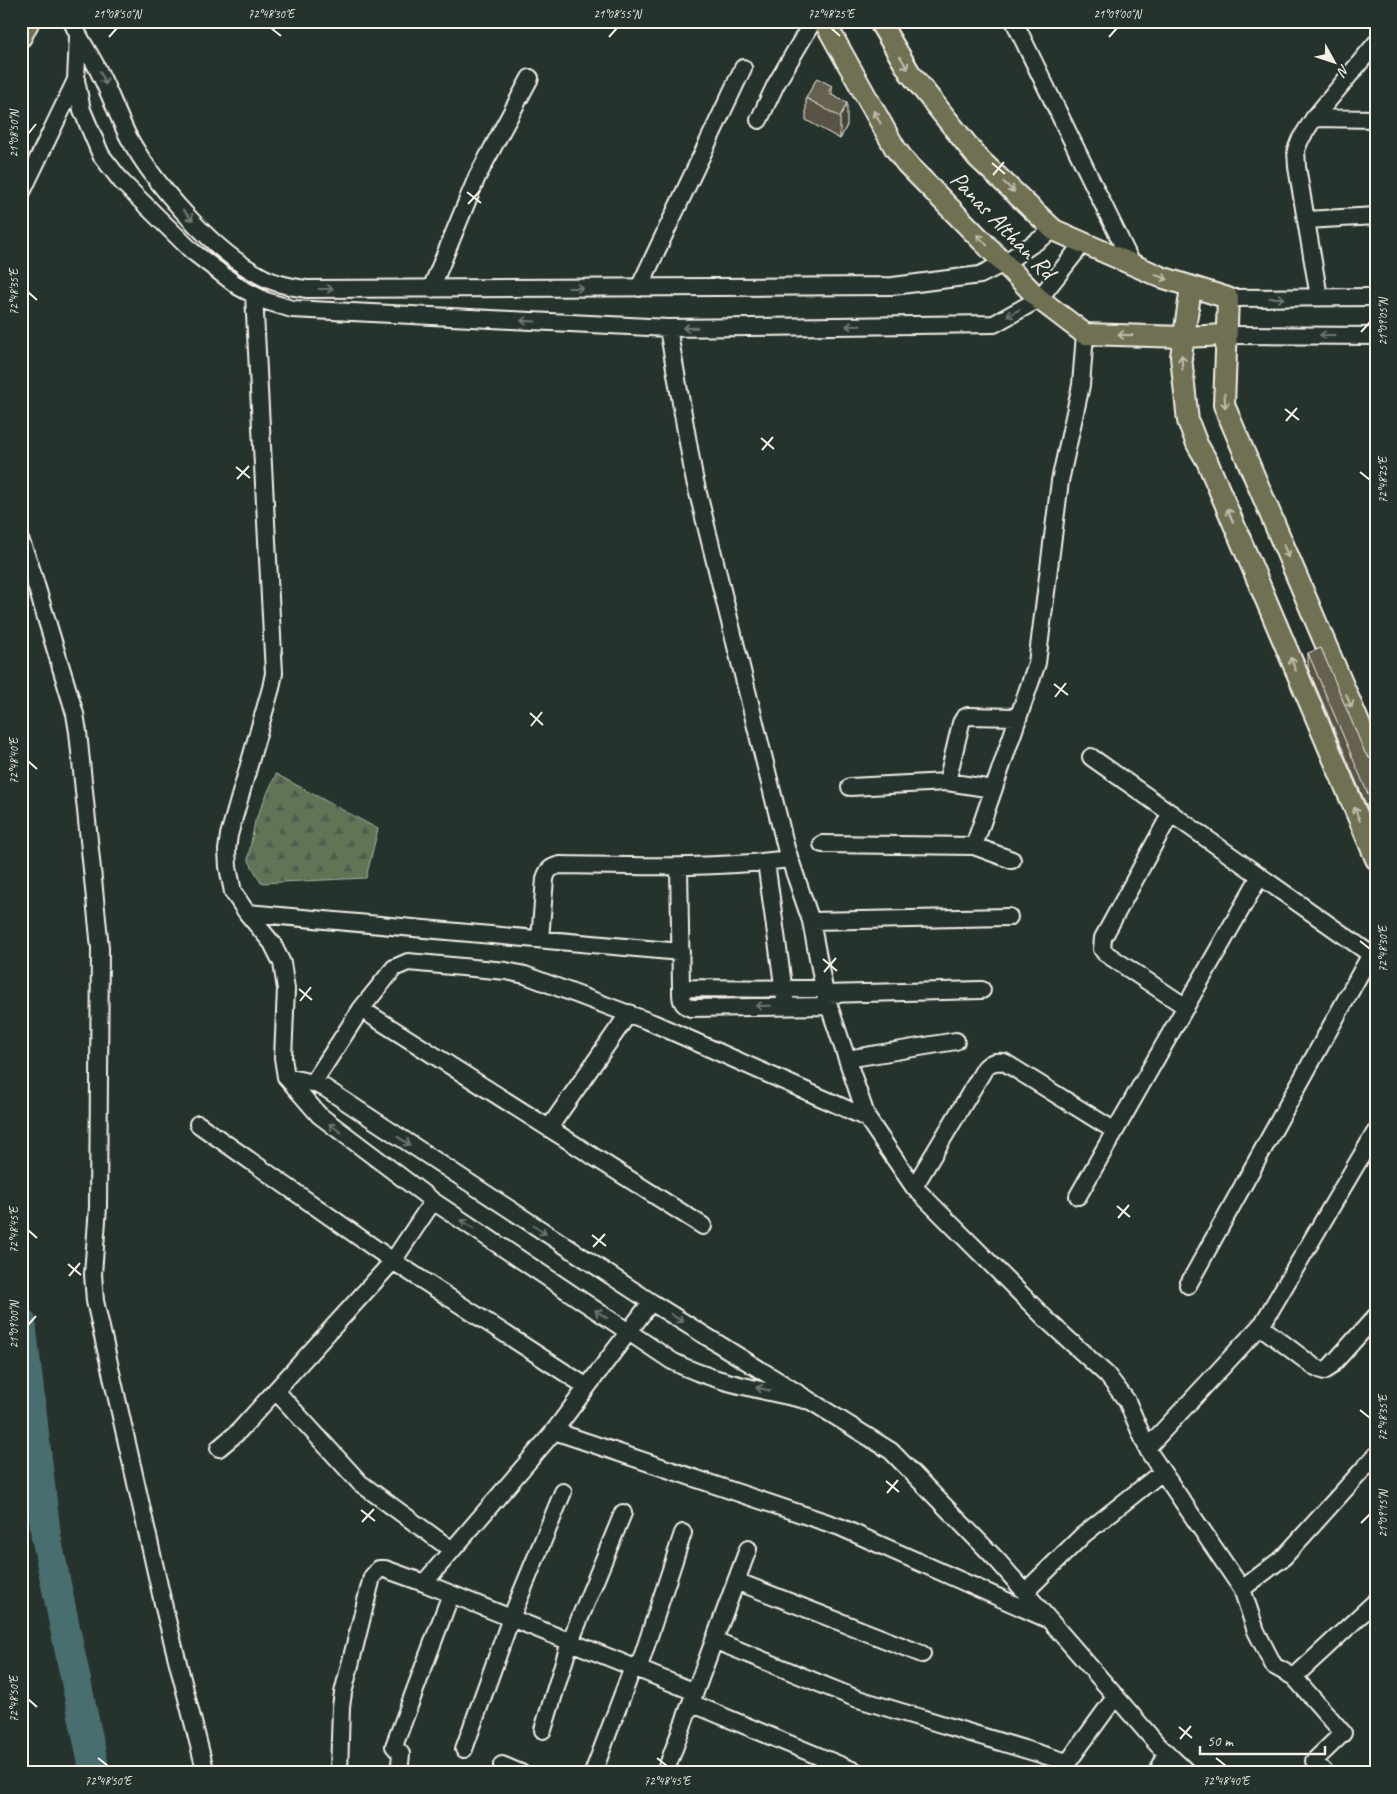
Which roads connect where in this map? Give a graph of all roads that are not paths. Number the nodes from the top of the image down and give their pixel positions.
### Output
1 (813, 21) edge
2 (824, 21) edge
3 (879, 21) edge
4 (1014, 21) edge
5 (74, 26) edge
6 (1376, 42) edge
7 (743, 68) dead end
8 (530, 78) dead end
9 (76, 80) junction
10 (1314, 118) junction
11 (1376, 119) edge
12 (759, 120) dead end
13 (21, 194) edge
14 (1376, 216) edge
15 (1306, 220) junction
16 (1054, 230) junction
17 (1084, 243) junction
18 (1004, 263) junction
19 (1132, 264) junction
20 (1191, 287) junction
21 (639, 288) junction
22 (431, 289) junction
23 (254, 295) junction
24 (1318, 297) junction
25 (1376, 297) edge
26 (1228, 298) junction
27 (1039, 299) junction
28 (668, 328) junction
29 (1085, 334) junction
30 (1226, 335) junction
31 (1376, 336) edge
32 (1184, 337) junction
33 (21, 542) edge
34 (1018, 716) junction
35 (1091, 756) dead end
36 (1376, 763) edge
37 (947, 782) junction
38 (850, 787) dead end
39 (993, 789) junction
40 (1171, 813) junction
41 (822, 844) dead end
42 (974, 846) junction
43 (789, 859) junction
44 (1376, 859) edge
45 (1012, 860) dead end
46 (766, 862) junction
47 (680, 867) junction
48 (1260, 876) junction
49 (248, 913) junction
50 (1009, 917) dead end
51 (811, 921) junction
52 (540, 939) junction
53 (681, 952) junction
54 (1373, 956) edge
55 (681, 988) junction
56 (784, 989) junction
57 (982, 990) dead end
58 (826, 996) junction
59 (786, 1006) junction
60 (1186, 1007) junction
61 (361, 1009) junction
62 (629, 1013) junction
63 (956, 1040) dead end
64 (847, 1059) junction
65 (286, 1077) junction
66 (313, 1082) junction
67 (867, 1118) junction
68 (198, 1124) dead end
69 (549, 1128) junction
70 (1115, 1131) junction
71 (1376, 1131) edge
72 (914, 1187) junction
73 (1078, 1196) dead end
74 (433, 1201) junction
75 (703, 1226) dead end
76 (393, 1261) junction
77 (1188, 1285) dead end
78 (651, 1302) junction
79 (1376, 1316) edge
80 (1260, 1326) junction
81 (628, 1332) junction
82 (587, 1387) junction
83 (276, 1391) junction
84 (810, 1401) junction
85 (554, 1431) junction
86 (219, 1448) dead end
87 (1147, 1448) junction
88 (1376, 1455) edge
89 (1162, 1472) junction
90 (563, 1492) dead end
91 (623, 1513) dead end
92 (683, 1533) dead end
93 (748, 1549) dead end
94 (452, 1550) junction
95 (736, 1581) junction
96 (424, 1583) junction
97 (1242, 1589) junction
98 (1025, 1592) junction
99 (451, 1594) junction
100 (1376, 1601) edge
101 (511, 1618) junction
102 (1050, 1620) junction
103 (714, 1640) junction
104 (570, 1642) junction
105 (922, 1654) dead end
106 (636, 1668) junction
107 (1294, 1677) junction
108 (1116, 1696) junction
109 (693, 1698) junction
110 (543, 1730) dead end
111 (464, 1749) dead end
112 (1167, 1753) junction
113 (502, 1765) dead end
114 (1064, 1768) edge
115 (1317, 1769) edge
116 (670, 1771) edge
117 (206, 1773) edge
118 (339, 1773) edge
119 (400, 1773) edge
120 (521, 1773) edge
121 (593, 1773) edge
122 (859, 1773) edge
123 (1158, 1773) edge
124 (1188, 1773) edge

1 - 12 street
18 -> 2 main road, Panas Althan Rd
3 -> 16 main road, Panas Althan Rd
4 - 19 street
5 - 9 street
5 -> 22 street
6 - 10 street
7 - 21 street
8 - 22 street
9 - 13 street
9 - 23 street
10 - 11 street
10 - 15 street
14 - 15 street
15 - 24 street
16 - 17 main road, Panas Althan Rd
16 - 18 street
17 - 19 main road, Panas Althan Rd
17 - 27 street
18 - 21 street
18 - 27 main road, Panas Althan Rd
19 -> 20 main road, Panas Althan Rd
20 - 26 main road, Panas Althan Rd
20 - 32 main road
22 -> 21 street
28 -> 23 street
23 - 49 street
24 - 25 street
26 -> 24 street
26 - 30 main road
27 -> 28 street
27 - 29 main road, Panas Althan Rd
28 - 43 street
32 -> 29 main road
29 - 34 street
31 -> 30 street
30 - 32 main road
30 -> 36 main road
44 -> 32 main road
33 - 117 street
34 - 37 street
34 - 39 street
35 - 40 street
37 - 38 street
37 - 39 street
39 - 42 street
40 - 48 street
40 - 60 street
41 - 42 street
42 - 45 street
43 - 46 street
43 - 51 street
46 - 47 street
46 - 56 street
47 - 52 street
47 - 53 street
48 - 54 street
48 - 60 street
49 - 52 street
49 - 65 street
50 - 51 street
51 - 58 street
52 - 53 street
53 - 55 street
54 - 77 street
55 - 56 street
59 -> 55 street
56 - 58 street
56 - 59 street
57 - 58 street
58 - 59 street
58 - 64 street
60 - 70 street
61 - 62 street
61 - 66 street
61 - 69 street
62 - 67 street
62 - 69 street
63 - 64 street
64 - 67 street
65 - 66 street
74 -> 65 street
66 -> 78 street
67 - 72 street
68 - 76 street
69 - 75 street
70 - 72 street
70 - 73 street
71 - 80 street
72 - 87 street
74 - 76 street
81 -> 74 street
76 - 82 street
76 - 83 street
78 - 81 street
78 -> 84 street
79 - 80 street
80 - 87 street
81 - 82 street
84 -> 81 street
82 - 85 street
83 - 86 street
83 - 94 street
84 - 98 street
85 - 94 street
85 - 102 street
87 - 89 street
88 - 97 street
89 - 97 street
89 - 98 street
90 - 101 street
91 - 104 street
92 - 106 street
93 - 95 street
94 - 96 street
95 - 103 street
95 - 105 street
96 - 99 street
96 - 118 street
97 - 107 street
98 - 102 street
99 - 101 street
99 - 119 street
100 - 107 street
101 - 104 street
101 - 111 street
102 - 108 street
103 - 109 street
103 - 114 street
104 - 106 street
104 - 110 street
106 - 109 street
106 - 121 street
107 - 115 street
108 - 112 street
108 - 114 street
109 - 116 street
109 - 122 street
112 - 123 street
112 - 124 street
113 - 120 street

